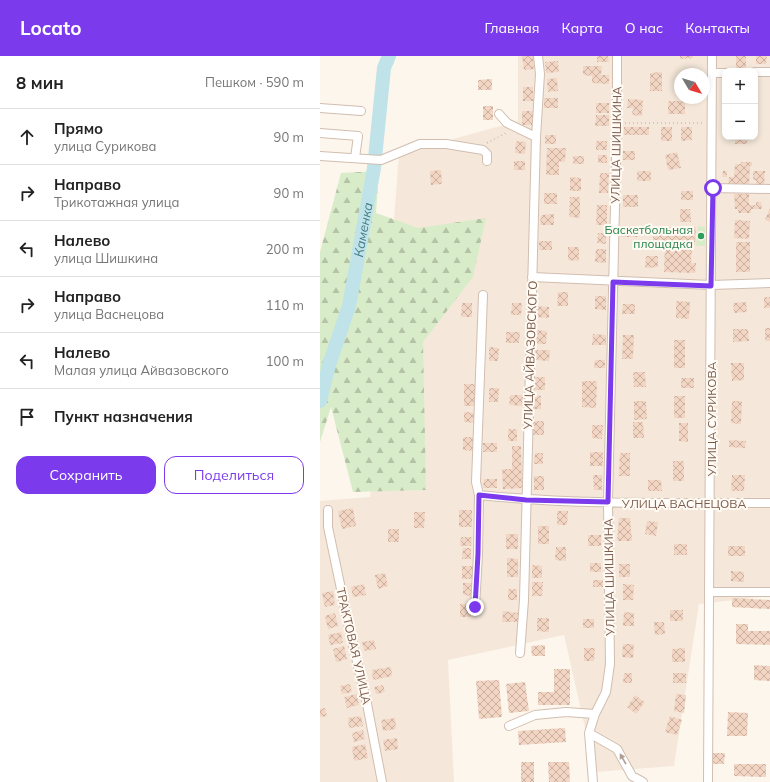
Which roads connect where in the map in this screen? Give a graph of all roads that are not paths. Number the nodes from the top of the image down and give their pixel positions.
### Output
1 (538, 56) edge
2 (617, 56) edge
3 (712, 56) edge
4 (758, 72) edge
5 (770, 72) edge
6 (712, 73) junction
7 (722, 73) edge
8 (320, 108) edge
9 (361, 111) dead end
10 (499, 114) dead end
11 (320, 133) edge
12 (536, 137) junction
13 (320, 156) edge
14 (355, 158) junction
15 (487, 161) dead end
16 (713, 188) junction
17 (770, 189) edge
18 (532, 277) junction
19 (613, 282) junction
20 (770, 283) edge
21 (711, 286) junction
22 (483, 295) dead end
23 (479, 495) junction
24 (526, 500) junction
25 (608, 502) junction
26 (711, 503) junction
27 (770, 503) edge
28 (328, 510) dead end
29 (709, 592) junction
30 (770, 592) edge
31 (475, 607) dead end
32 (520, 653) dead end
33 (595, 714) junction
34 (509, 726) dead end
35 (589, 733) junction
36 (382, 782) edge
37 (593, 782) edge
38 (644, 782) edge
39 (708, 782) edge

1 - 12 street, УЛИЦА АЙВАЗОВСКОГО
2 - 19 street, УЛИЦА ШИШКИНА
3 - 6 street, УЛИЦА СУРИКОВА
4 - 5 street
6 - 7 street
6 - 16 street, УЛИЦА СУРИКОВА
8 - 9 street
10 - 12 street
11 - 14 street
12 - 18 street, УЛИЦА АЙВАЗОВСКОГО
13 - 14 street
14 - 15 street
16 - 17 street
16 - 21 street, УЛИЦА СУРИКОВА
18 - 19 street
18 - 24 street, УЛИЦА АЙВАЗОВСКОГО
19 - 21 street
19 - 25 street, УЛИЦА ШИШКИНА
20 - 21 street
21 - 26 street, УЛИЦА СУРИКОВА
22 - 23 street
23 - 24 street, УЛИЦА ВАСНЕЦОВА
23 - 31 street
24 - 25 street, УЛИЦА ВАСНЕЦОВА
24 - 32 street, УЛИЦА АЙВАЗОВСКОГО
25 - 26 street, УЛИЦА ВАСНЕЦОВА
25 - 33 street, УЛИЦА ШИШКИНА
26 - 27 street, УЛИЦА ВАСНЕЦОВА
26 - 29 street, УЛИЦА СУРИКОВА
28 - 36 street, ТРАКТОВАЯ УЛИЦА
29 - 30 street
29 - 39 street, УЛИЦА СУРИКОВА
33 - 34 street
33 - 35 street, УЛИЦА ШИШКИНА
35 - 37 street, УЛИЦА ШИШКИНА
38 -> 35 street

